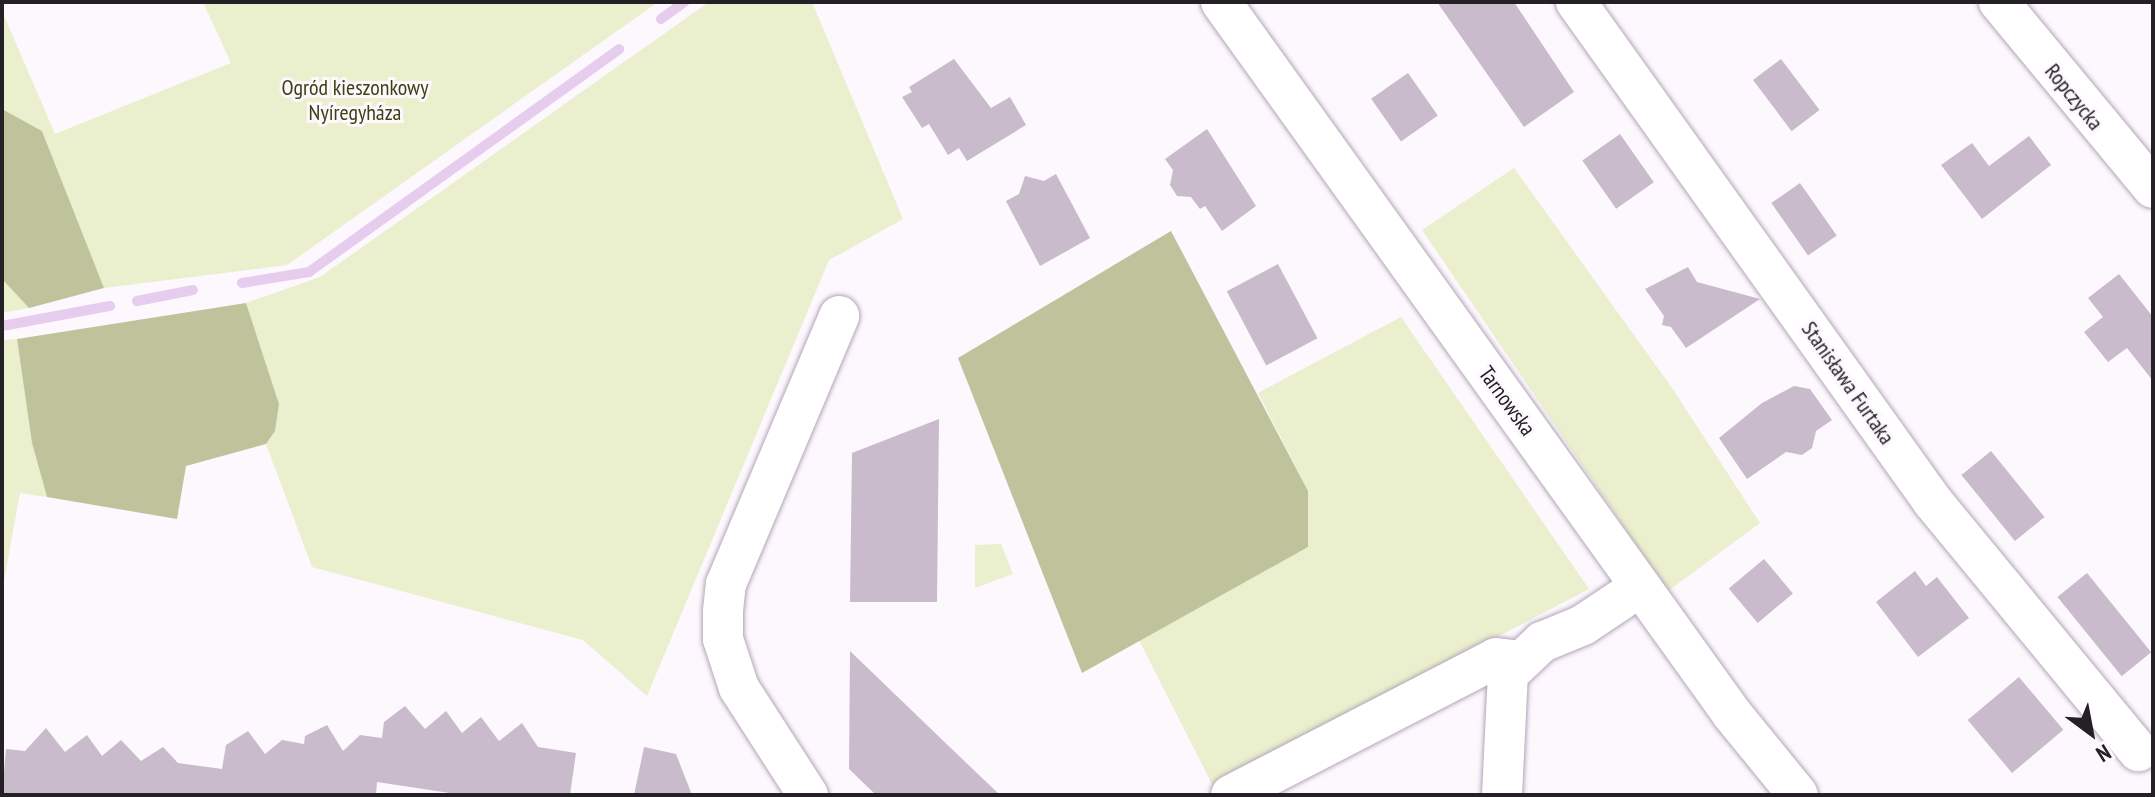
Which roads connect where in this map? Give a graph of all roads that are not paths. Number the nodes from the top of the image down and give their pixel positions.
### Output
1 (1221, 2) edge
2 (1576, 2) edge
3 (1999, 2) edge
4 (2153, 188) edge
5 (839, 316) dead end
6 (1640, 587) junction
7 (1520, 661) junction
8 (2138, 751) dead end
9 (808, 795) edge
10 (1231, 795) edge
11 (1502, 795) edge
12 (1798, 795) edge

1 - 6 street, Tarnowska
2 - 8 street, Stanisława Furtaka
3 - 4 street, Ropczycka
5 - 9 street
6 - 7 street
6 - 12 street, Tarnowska
7 - 10 street
7 - 11 street

